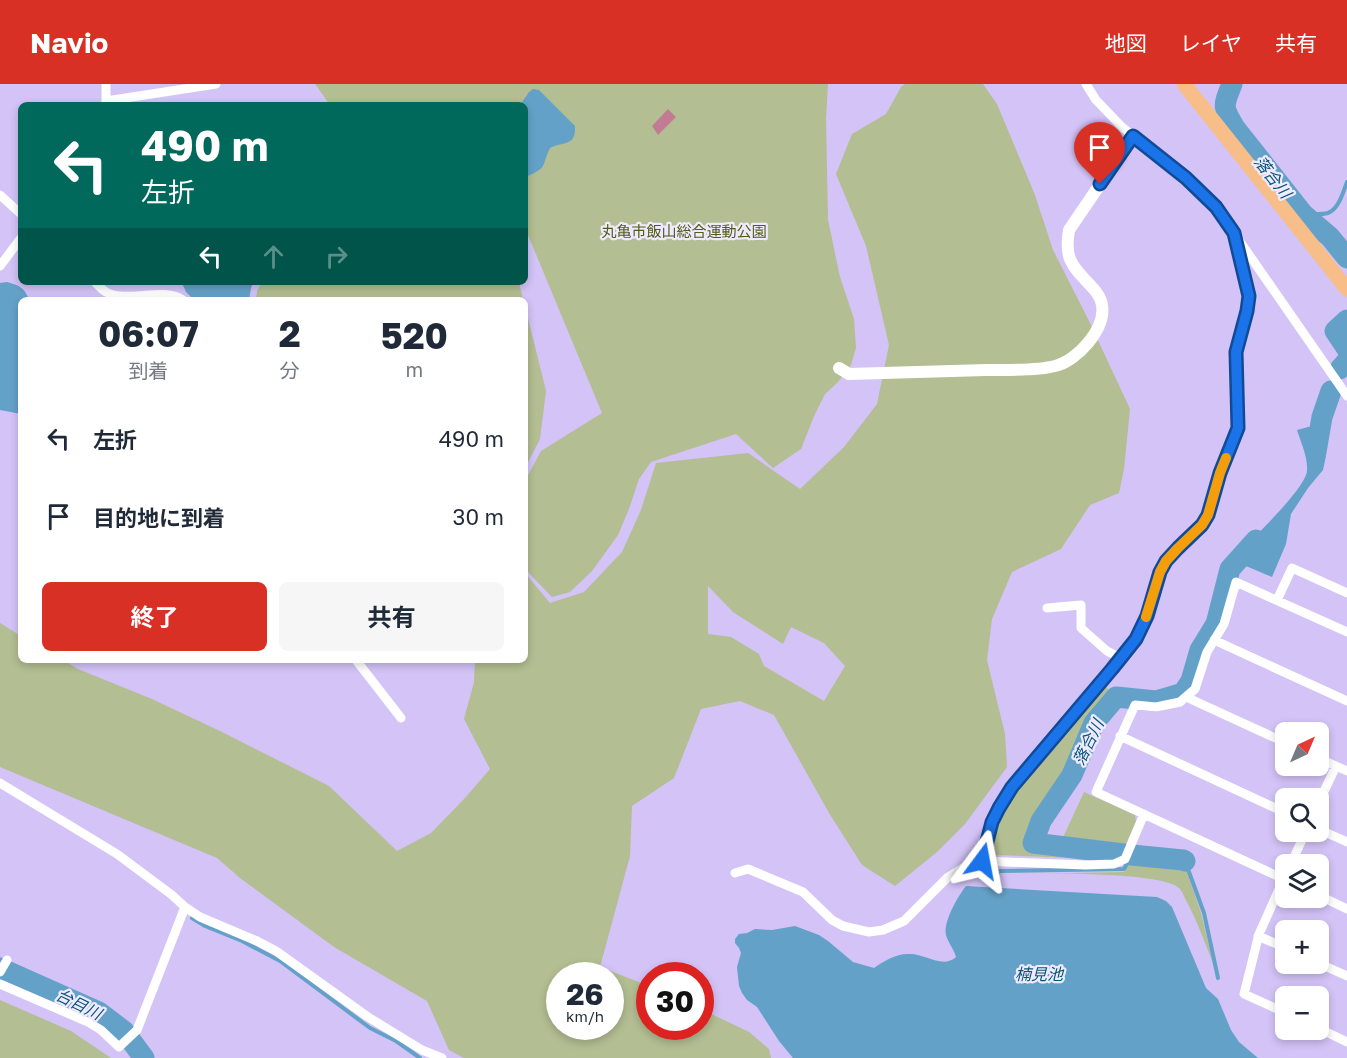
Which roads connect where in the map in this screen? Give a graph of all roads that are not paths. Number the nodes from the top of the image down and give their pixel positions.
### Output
1 (106, 84) edge
2 (216, 84) edge
3 (1086, 84) edge
4 (1184, 84) edge
5 (106, 102) edge
6 (112, 102) edge
7 (1133, 136) junction
8 (0, 195) edge
9 (18, 211) edge
10 (1234, 233) junction
11 (18, 242) edge
12 (0, 266) edge
13 (98, 285) edge
14 (1347, 289) edge
15 (177, 297) edge
16 (839, 368) dead end
17 (1347, 396) edge
18 (1347, 593) edge
19 (1277, 600) junction
20 (1047, 608) dead end
21 (1347, 632) edge
22 (1214, 640) junction
23 (1121, 658) junction
24 (358, 663) edge
25 (1186, 697) junction
26 (1347, 701) edge
27 (401, 718) dead end
28 (1120, 736) junction
29 (1275, 738) edge
30 (1329, 763) edge
31 (1336, 766) junction
32 (1347, 771) edge
33 (0, 783) edge
34 (1326, 788) edge
35 (1275, 808) edge
36 (1144, 814) junction
37 (1329, 834) edge
38 (1347, 842) edge
39 (982, 861) junction
40 (735, 873) dead end
41 (1275, 873) edge
42 (1275, 899) edge
43 (1329, 900) edge
44 (186, 907) junction
45 (1347, 909) edge
46 (1258, 936) junction
47 (1275, 943) edge
48 (1329, 968) edge
49 (1347, 976) edge
50 (0, 984) edge
51 (1275, 1008) edge
52 (1329, 1034) edge
53 (1347, 1042) edge
54 (437, 1057) edge

1 - 5 street
2 - 6 street
3 - 7 street
4 - 14 main road
7 - 10 street
7 - 16 street
8 - 9 street
10 - 17 street
10 - 23 street
11 - 12 street
13 - 15 street
18 - 19 street
19 - 21 street
19 - 22 street
20 - 23 street
22 - 25 street
22 - 26 street
23 - 39 street
24 - 27 street
25 - 28 street
25 - 29 street
28 - 35 street
28 - 36 street
30 - 31 street
31 - 32 street
31 - 34 street
33 - 44 street
36 - 39 street
36 - 41 street
37 - 38 street
39 - 40 street
42 - 46 street
43 - 45 street
44 - 50 street
44 - 54 street
46 - 47 street
46 - 51 street
48 - 49 street
52 - 53 street

